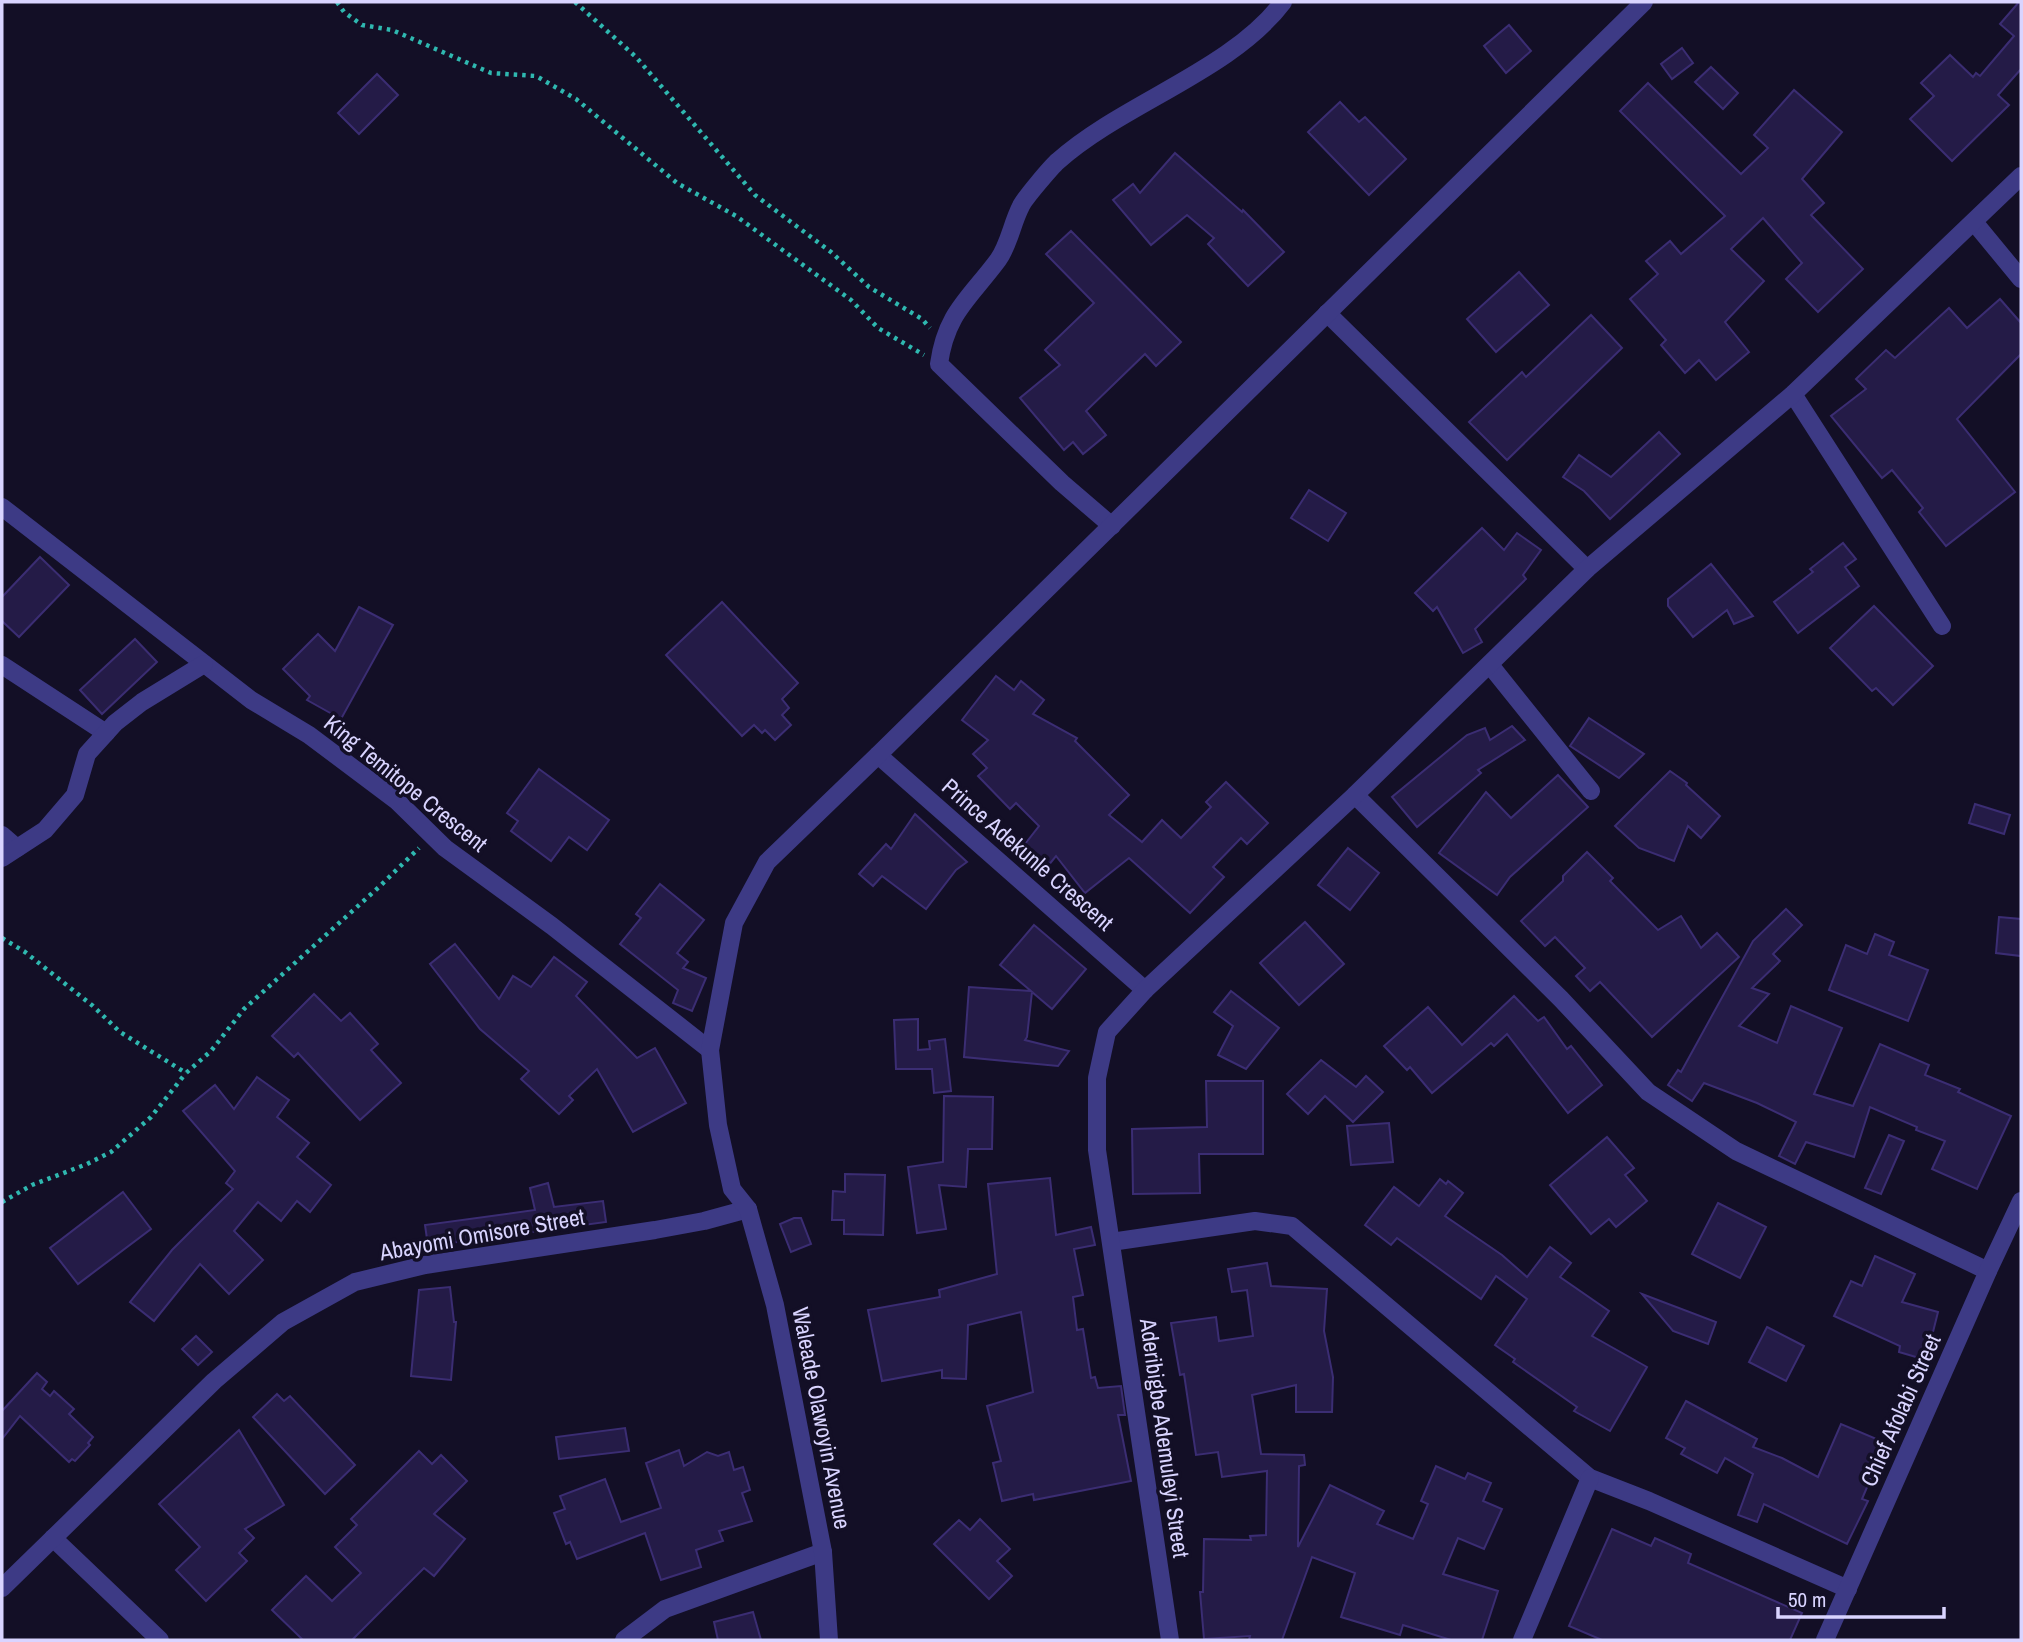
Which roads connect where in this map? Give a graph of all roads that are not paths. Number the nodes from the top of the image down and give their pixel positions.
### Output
1 (1283, 2) edge
2 (1644, 2) edge
3 (2021, 176) edge
4 (1974, 222) junction
5 (2021, 279) edge
6 (1328, 313) junction
7 (1793, 394) junction
8 (2, 507) edge
9 (1112, 526) junction
10 (1587, 569) junction
11 (1942, 626) dead end
12 (204, 664) junction
13 (2, 665) edge
14 (1490, 665) junction
15 (106, 733) junction
16 (878, 755) junction
17 (1591, 791) dead end
18 (1355, 795) junction
19 (2, 835) edge
20 (9, 853) edge
21 (1145, 990) junction
22 (710, 1050) junction
23 (2021, 1201) edge
24 (748, 1209) junction
25 (1111, 1242) junction
26 (1988, 1271) junction
27 (1590, 1478) junction
28 (53, 1538) junction
29 (823, 1552) junction
30 (2, 1588) edge
31 (1848, 1589) junction
32 (160, 1640) edge
33 (624, 1640) edge
34 (829, 1640) edge
35 (1170, 1640) edge
36 (1522, 1640) edge
37 (1825, 1640) edge

1 - 9 street
2 - 6 street, Waleade Olawoyin Avenue
3 - 4 street, Aderibigbe Ademuleyi Street
4 - 5 street
4 - 7 street, Aderibigbe Ademuleyi Street
6 - 9 street, Waleade Olawoyin Avenue
6 - 10 street
7 - 10 street, Aderibigbe Ademuleyi Street
7 - 11 street
8 - 12 street, King Temitope Crescent
9 - 16 street, Waleade Olawoyin Avenue
10 - 14 street, Aderibigbe Ademuleyi Street
12 - 15 street
12 - 22 street, King Temitope Crescent
13 - 15 street
14 - 17 street
14 - 18 street, Aderibigbe Ademuleyi Street
15 - 20 street
16 - 21 street, Prince Adekunle Crescent
16 - 22 street, Waleade Olawoyin Avenue
18 - 21 street, Aderibigbe Ademuleyi Street
18 - 26 street
19 - 20 street
21 - 25 street, Aderibigbe Ademuleyi Street
22 - 24 street, Waleade Olawoyin Avenue
23 - 26 street, Chief Afolabi Street
24 - 28 street, Abayomi Omisore Street
24 - 29 street, Waleade Olawoyin Avenue
25 - 27 street
25 - 35 street, Aderibigbe Ademuleyi Street
26 - 31 street, Chief Afolabi Street
27 - 31 street
27 - 36 street
28 - 30 street, Abayomi Omisore Street
28 - 32 street
29 - 33 street
29 - 34 street, Waleade Olawoyin Avenue
31 - 37 street, Chief Afolabi Street

